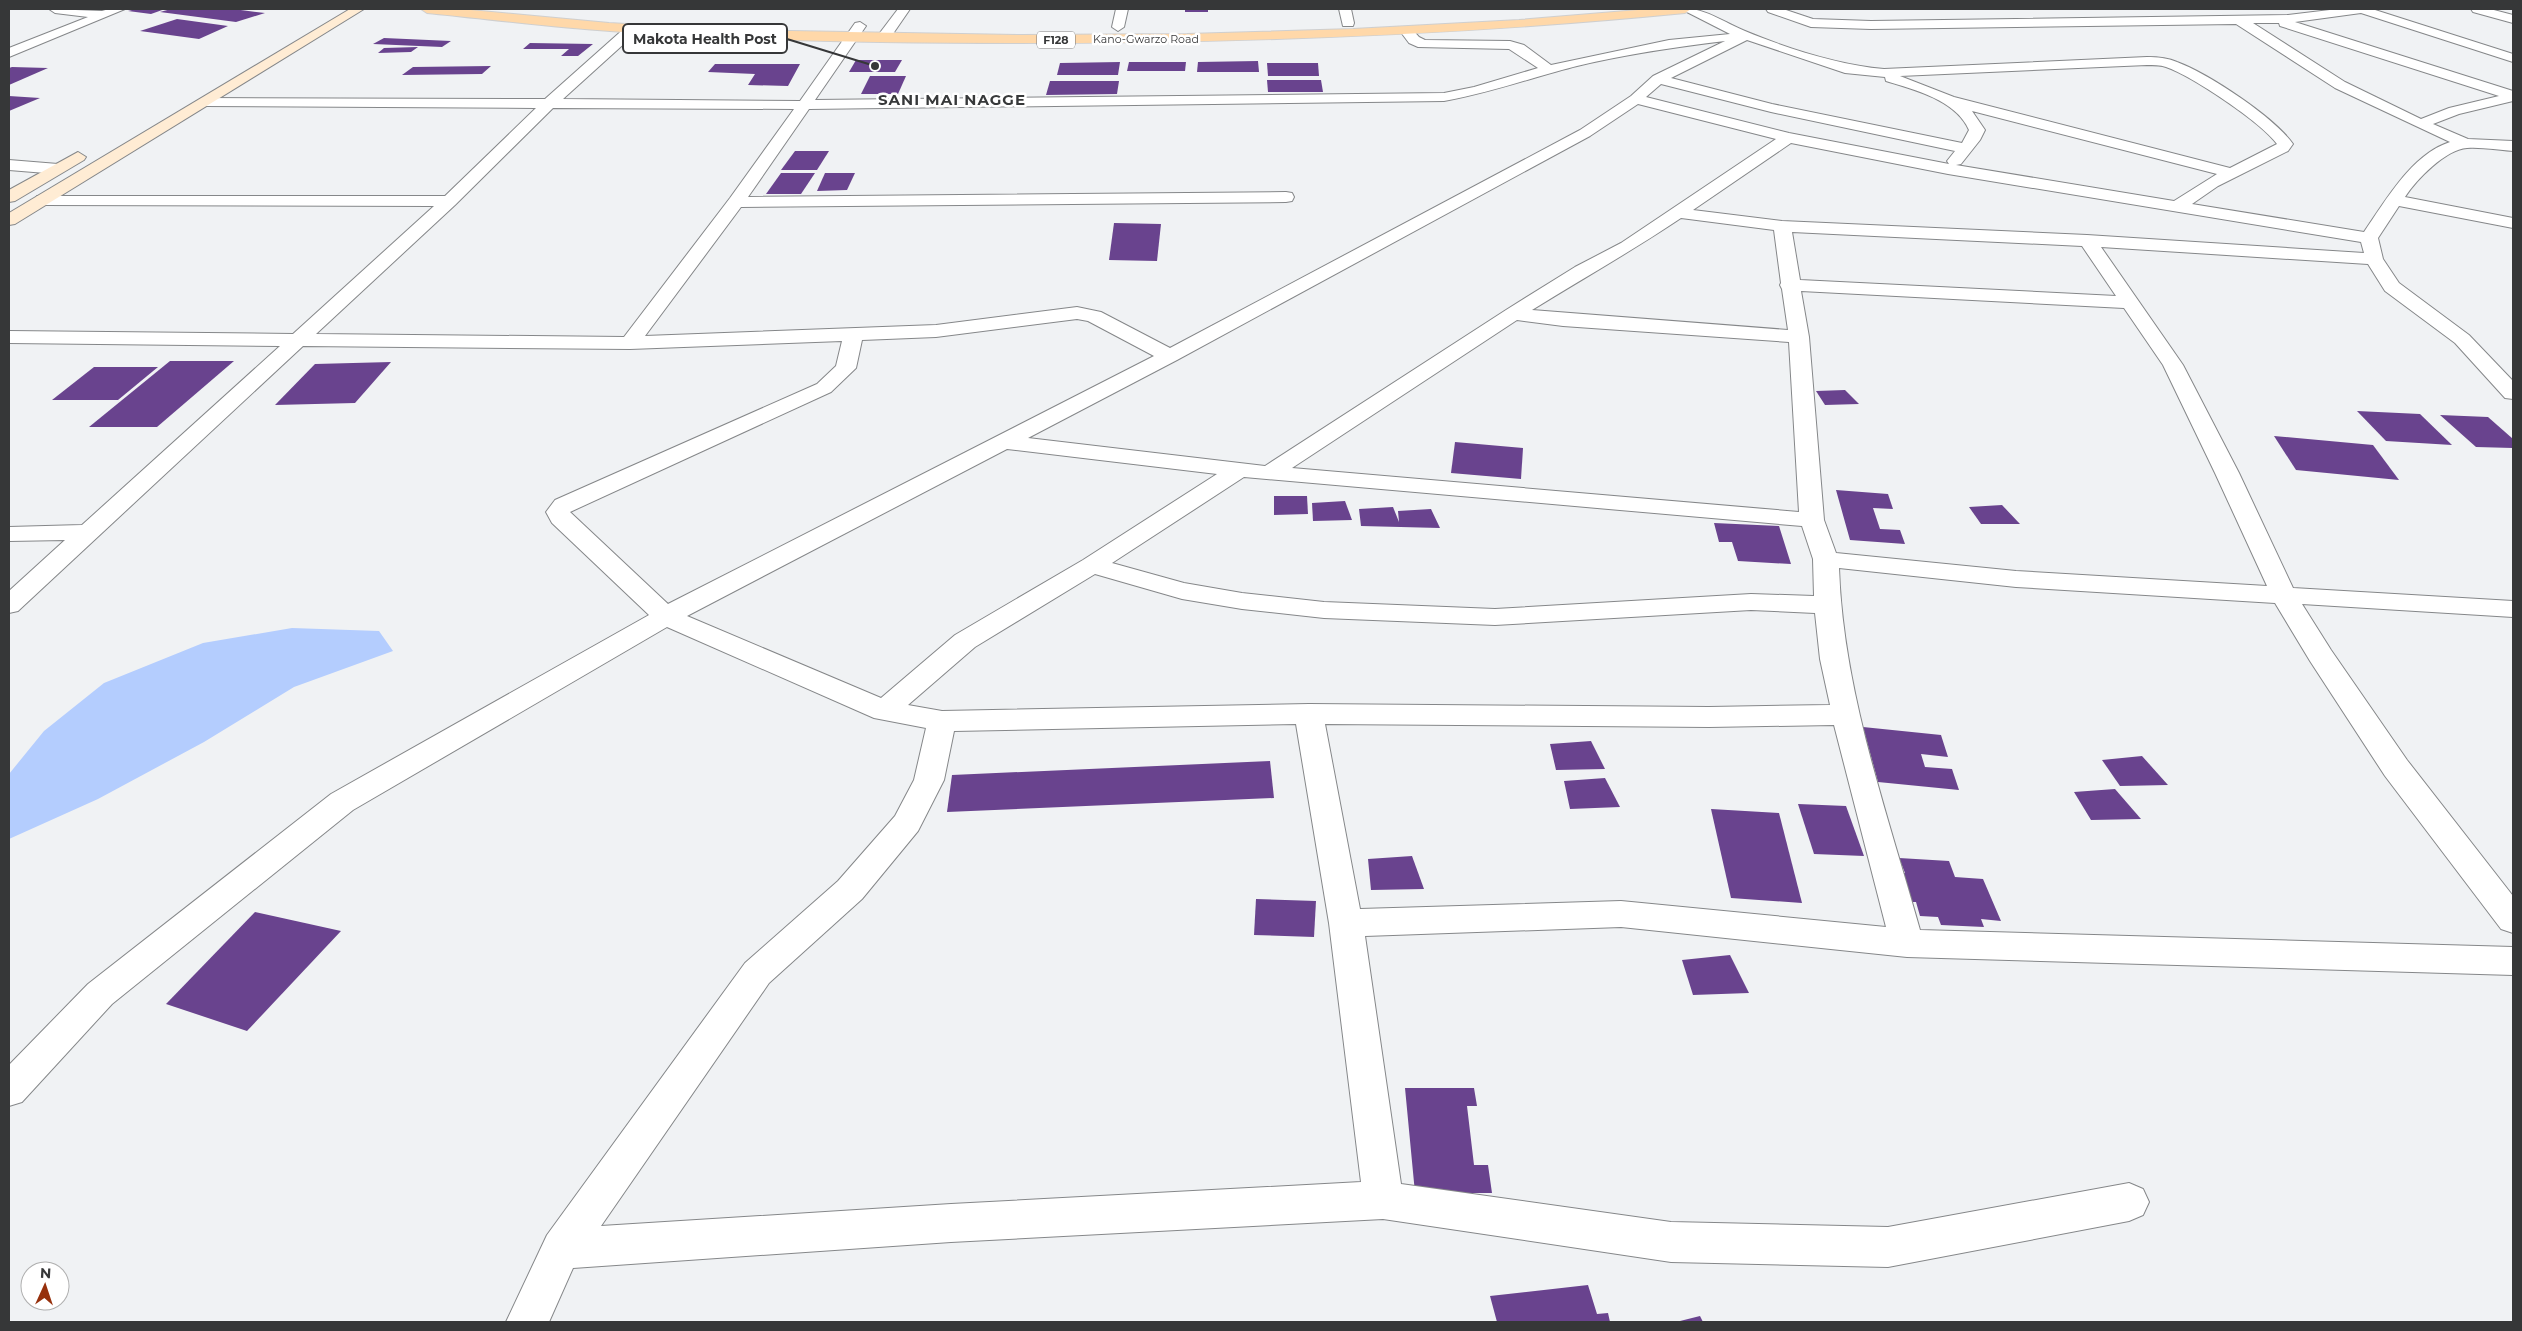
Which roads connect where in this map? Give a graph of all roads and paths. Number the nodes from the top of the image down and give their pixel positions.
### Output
1 (55, 9) edge
2 (119, 9) edge
3 (358, 9) edge
4 (427, 9) edge
5 (904, 9) edge
6 (1122, 9) edge
7 (1345, 9) edge
8 (1564, 9) edge
9 (1686, 9) edge
10 (1772, 9) edge
11 (2362, 9) edge
12 (2477, 9) edge
13 (609, 14) dead end
14 (2240, 14) edge
15 (101, 15) junction
16 (1735, 18) dead end
17 (2272, 19) junction
18 (2513, 19) edge
19 (1348, 23) junction
20 (892, 26) junction
21 (1118, 27) junction
22 (632, 29) junction
23 (1406, 30) junction
24 (856, 32) junction
25 (1742, 35) junction
26 (883, 38) junction
27 (9, 54) edge
28 (2513, 58) edge
29 (1549, 70) junction
30 (1875, 73) junction
31 (1658, 79) junction
32 (2513, 96) edge
33 (1636, 99) junction
34 (1947, 100) junction
35 (206, 102) junction
36 (550, 103) junction
37 (804, 105) junction
38 (1807, 116) junction
39 (2420, 124) junction
40 (1782, 136) junction
41 (2465, 143) junction
42 (2513, 146) edge
43 (1966, 148) junction
44 (91, 149) dead end
45 (9, 165) edge
46 (58, 169) junction
47 (1948, 169) junction
48 (2231, 174) junction
49 (9, 197) edge
50 (1286, 197) dead end
51 (43, 200) junction
52 (2395, 200) junction
53 (449, 201) junction
54 (736, 202) junction
55 (1678, 213) junction
56 (9, 220) edge
57 (2170, 221) junction
58 (2513, 223) edge
59 (1782, 226) junction
60 (2369, 238) junction
61 (2087, 240) junction
62 (2374, 259) junction
63 (1789, 285) junction
64 (2127, 302) junction
65 (1513, 314) junction
66 (853, 335) junction
67 (9, 337) edge
68 (1799, 337) junction
69 (299, 339) junction
70 (630, 343) junction
71 (1170, 356) junction
72 (2511, 388) edge
73 (1003, 442) junction
74 (1240, 470) junction
75 (1269, 473) junction
76 (1812, 520) junction
77 (86, 532) junction
78 (9, 534) edge
79 (1826, 559) junction
80 (1092, 565) junction
81 (2284, 596) junction
82 (9, 605) edge
83 (1827, 606) junction
84 (2513, 610) edge
85 (665, 616) junction
86 (884, 711) junction
87 (1308, 714) junction
88 (1846, 715) junction
89 (942, 721) junction
90 (2513, 920) edge
91 (1346, 923) junction
92 (1907, 943) junction
93 (2513, 961) edge
94 (9, 1090) edge
95 (1383, 1200) junction
96 (2130, 1202) dead end
97 (560, 1249) junction
98 (527, 1322) edge

1 - 15 street
2 - 15 street
3 - 35 main road
4 - 22 main road, Kano-Gwarzo Road / F128
5 - 20 street
6 - 21 street
7 - 19 street
8 - 19 main road, Kano-Gwarzo Road / F128
9 - 23 main road, Kano-Gwarzo Road / F128
9 - 25 street
10 - 14 street
11 - 17 street
11 - 28 street
12 - 18 street
13 - 24 main road, Kano-Gwarzo Road / F128
14 - 17 street
14 - 39 street
15 - 27 street
16 - 25 street
17 - 32 street
19 - 21 main road, Kano-Gwarzo Road / F128
20 - 21 main road, Kano-Gwarzo Road / F128
20 - 24 main road, Kano-Gwarzo Road / F128
20 - 26 street
22 - 24 main road, Kano-Gwarzo Road / F128
22 - 36 street
23 - 26 main road, Kano-Gwarzo Road / F128
23 - 29 street
24 - 26 main road, Kano-Gwarzo Road / F128
24 - 37 street
25 - 29 street
25 - 30 street
25 - 31 street
29 - 37 street
30 - 34 street
30 - 48 street
31 - 33 street
31 - 38 street
32 - 39 street
33 - 40 street
33 - 71 street
34 - 43 street
34 - 48 street
35 - 36 street
35 - 51 main road
36 - 37 street
36 - 53 street
37 - 54 street
38 - 40 street
38 - 43 street
39 - 41 street
40 - 47 street
40 - 55 street
41 - 42 street
41 - 52 street
43 - 47 street
44 - 46 main road
45 - 46 street
46 - 49 main road
47 - 57 street
48 - 57 street
50 - 54 street
51 - 53 street
51 - 56 main road
52 - 58 street
52 - 60 street
53 - 69 street
54 - 70 street
55 - 59 street
55 - 65 street
57 - 60 street
57 - 61 street
57 - 62 street
59 - 61 street
59 - 63 street
60 - 62 street
61 - 64 street
62 - 72 street
63 - 64 street
63 - 68 street
64 - 81 street
65 - 68 street
65 - 75 street
66 - 70 street
66 - 71 street
66 - 85 street
67 - 69 street
68 - 76 street
69 - 70 street
69 - 77 street
71 - 73 street
73 - 74 street
73 - 85 street
74 - 75 street
74 - 80 street
75 - 76 street
76 - 79 street
77 - 78 street
77 - 82 street
79 - 81 street
79 - 83 street
80 - 83 street
80 - 86 street
81 - 84 street
81 - 90 street
83 - 88 street
85 - 86 street
85 - 94 street
86 - 89 street
87 - 88 street
87 - 89 street
87 - 91 street
88 - 92 street
89 - 97 street
91 - 92 street
91 - 95 street
92 - 93 street
95 - 96 street
95 - 97 street
97 - 98 street

